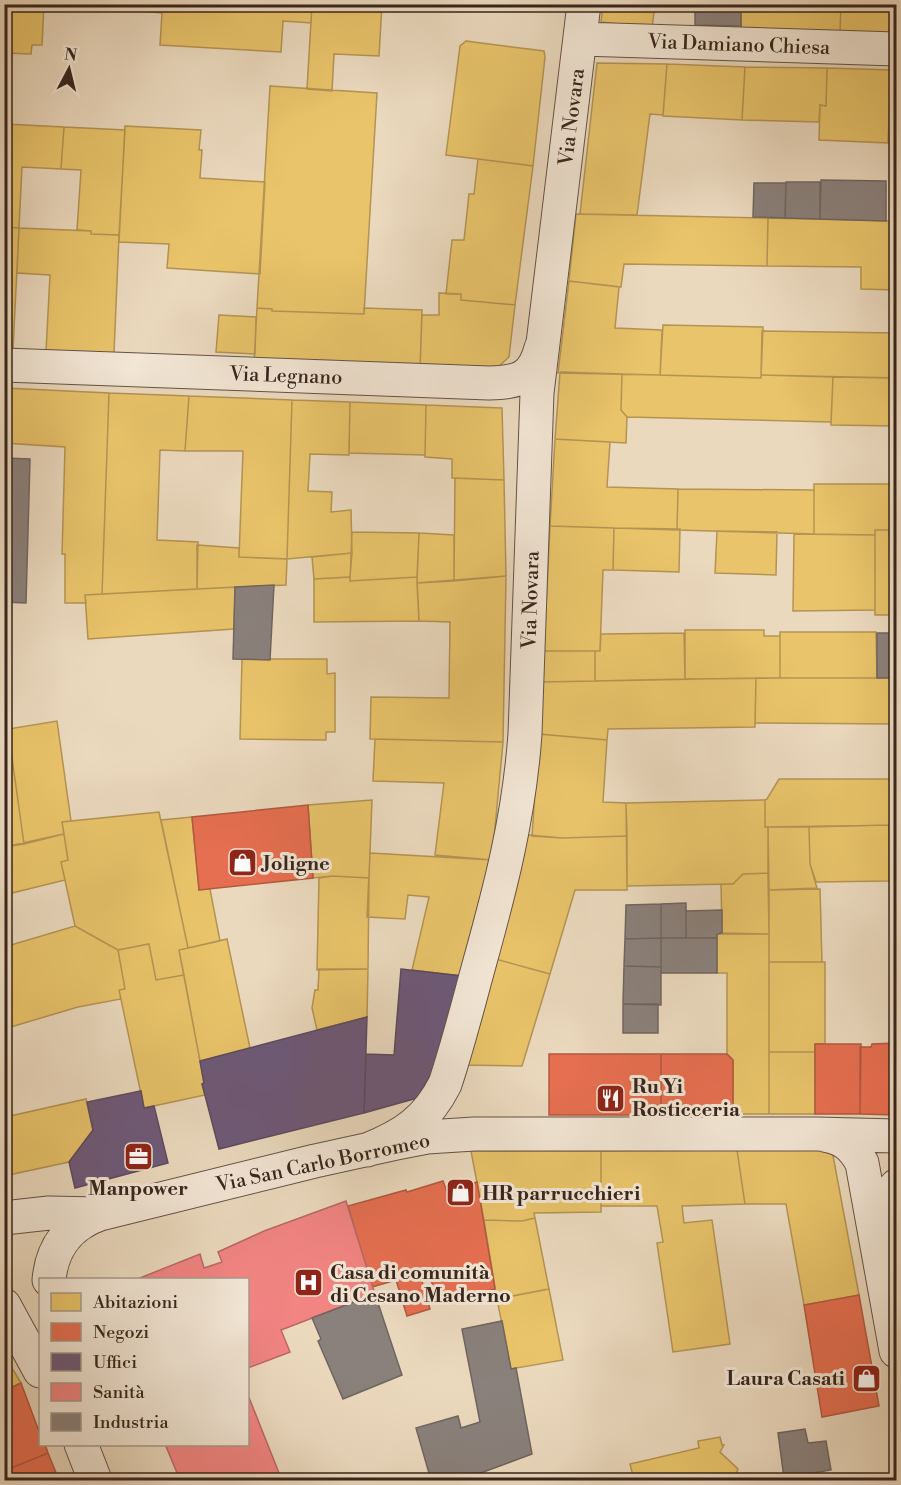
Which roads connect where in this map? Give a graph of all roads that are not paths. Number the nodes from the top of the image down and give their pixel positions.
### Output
1 (584, 4) edge
2 (581, 39) junction
3 (897, 49) edge
4 (543, 340) junction
5 (4, 365) edge
6 (816, 1134) junction
7 (897, 1136) edge
8 (367, 1150) junction
9 (897, 1186) edge
10 (100, 1214) junction
11 (4, 1218) edge
12 (875, 1239) junction
13 (49, 1278) edge
14 (4, 1305) edge
15 (897, 1351) edge
16 (39, 1369) edge
17 (82, 1446) edge
18 (95, 1480) edge

1 - 2 street, Via Novara
2 - 3 street, Via Damiano Chiesa
2 - 4 street, Via Novara
4 - 5 street, Via Legnano
4 - 8 street, Via Novara
6 - 7 street, Via San Carlo Borromeo
6 - 8 street, Via San Carlo Borromeo
6 - 12 street
8 - 10 street, Via San Carlo Borromeo
9 - 12 street
10 - 11 street, Via San Carlo Borromeo
10 - 13 street
12 - 15 street
14 - 16 street
17 - 18 street

